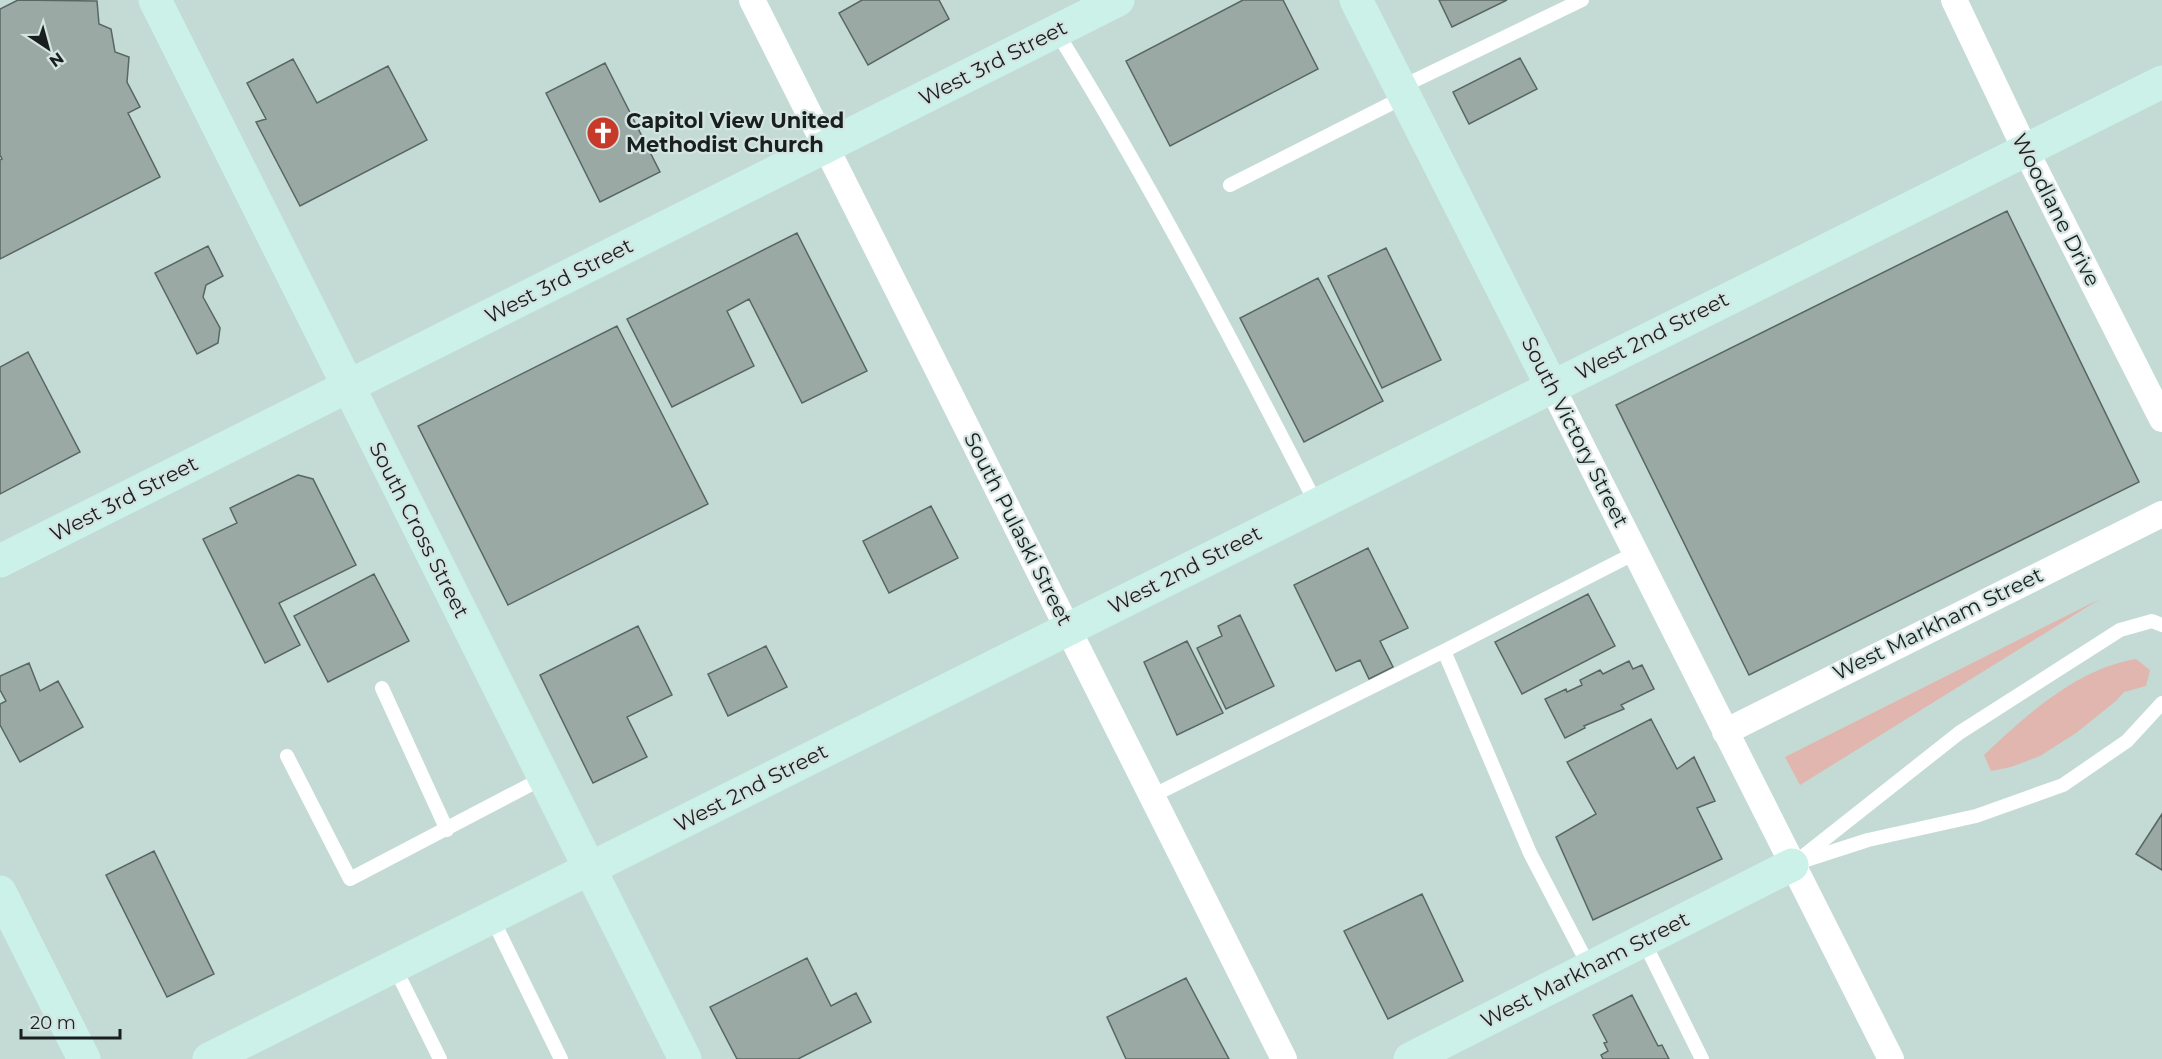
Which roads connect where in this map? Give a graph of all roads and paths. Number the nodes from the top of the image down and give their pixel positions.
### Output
1 (155, 0) edge
2 (752, 0) edge
3 (1118, 0) edge
4 (1356, 0) edge
5 (1582, 0) edge
6 (1954, 0) edge
7 (1056, 31) junction
8 (2162, 82) edge
9 (1401, 93) junction
10 (826, 147) junction
11 (2025, 149) junction
12 (1230, 184) dead end
13 (348, 387) junction
14 (1552, 387) junction
15 (2162, 419) edge
16 (1317, 505) junction
17 (2157, 516) edge
18 (1637, 552) junction
19 (0, 561) edge
20 (2162, 625) edge
21 (1068, 629) junction
22 (1444, 651) junction
23 (382, 688) dead end
24 (2162, 703) edge
25 (1725, 732) junction
26 (287, 756) dead end
27 (543, 778) junction
28 (1152, 796) junction
29 (447, 830) junction
30 (1792, 865) junction
31 (589, 869) junction
32 (0, 892) edge
33 (492, 918) junction
34 (1643, 940) junction
35 (394, 966) junction
36 (1590, 968) junction
37 (84, 1059) edge
38 (209, 1059) edge
39 (440, 1059) edge
40 (561, 1059) edge
41 (685, 1059) edge
42 (1284, 1059) edge
43 (1410, 1059) edge
44 (1702, 1059) edge
45 (1891, 1059) edge

1 - 13 main road, South Cross Street
2 - 10 street, South Pulaski Street
3 - 7 main road, West 3rd Street
4 - 9 main road, South Victory Street
5 - 9 lane
6 - 11 street, Woodlane Drive
7 - 10 main road, West 3rd Street
7 - 16 lane
8 - 11 main road, West 2nd Street
9 - 12 lane
9 - 14 main road, South Victory Street
10 - 13 main road, West 3rd Street
10 - 21 street, South Pulaski Street
11 - 14 main road, West 2nd Street
11 - 15 street, Woodlane Drive
13 - 19 main road, West 3rd Street
13 - 27 main road, South Cross Street
14 - 16 main road, West 2nd Street
14 - 18 street, South Victory Street
16 - 21 main road, West 2nd Street
17 - 25 street, West Markham Street
18 - 22 lane
18 - 25 street, South Victory Street
20 - 30 lane
21 - 28 street, South Pulaski Street
21 - 31 main road, West 2nd Street
22 - 28 lane
22 - 36 lane
23 - 29 lane
24 - 30 lane
25 - 30 street, South Victory Street
26 - 29 lane
27 - 29 lane
27 - 31 main road, South Cross Street
28 - 42 street, South Pulaski Street
30 - 34 main road, West Markham Street
30 - 45 street, South Victory Street
31 - 33 main road, West 2nd Street
31 - 41 main road, South Cross Street
32 - 37 main road
33 - 35 main road, West 2nd Street
33 - 40 lane
34 - 36 main road, West Markham Street
34 - 44 lane
35 - 38 main road, West 2nd Street
35 - 39 lane
36 - 43 main road, West Markham Street

